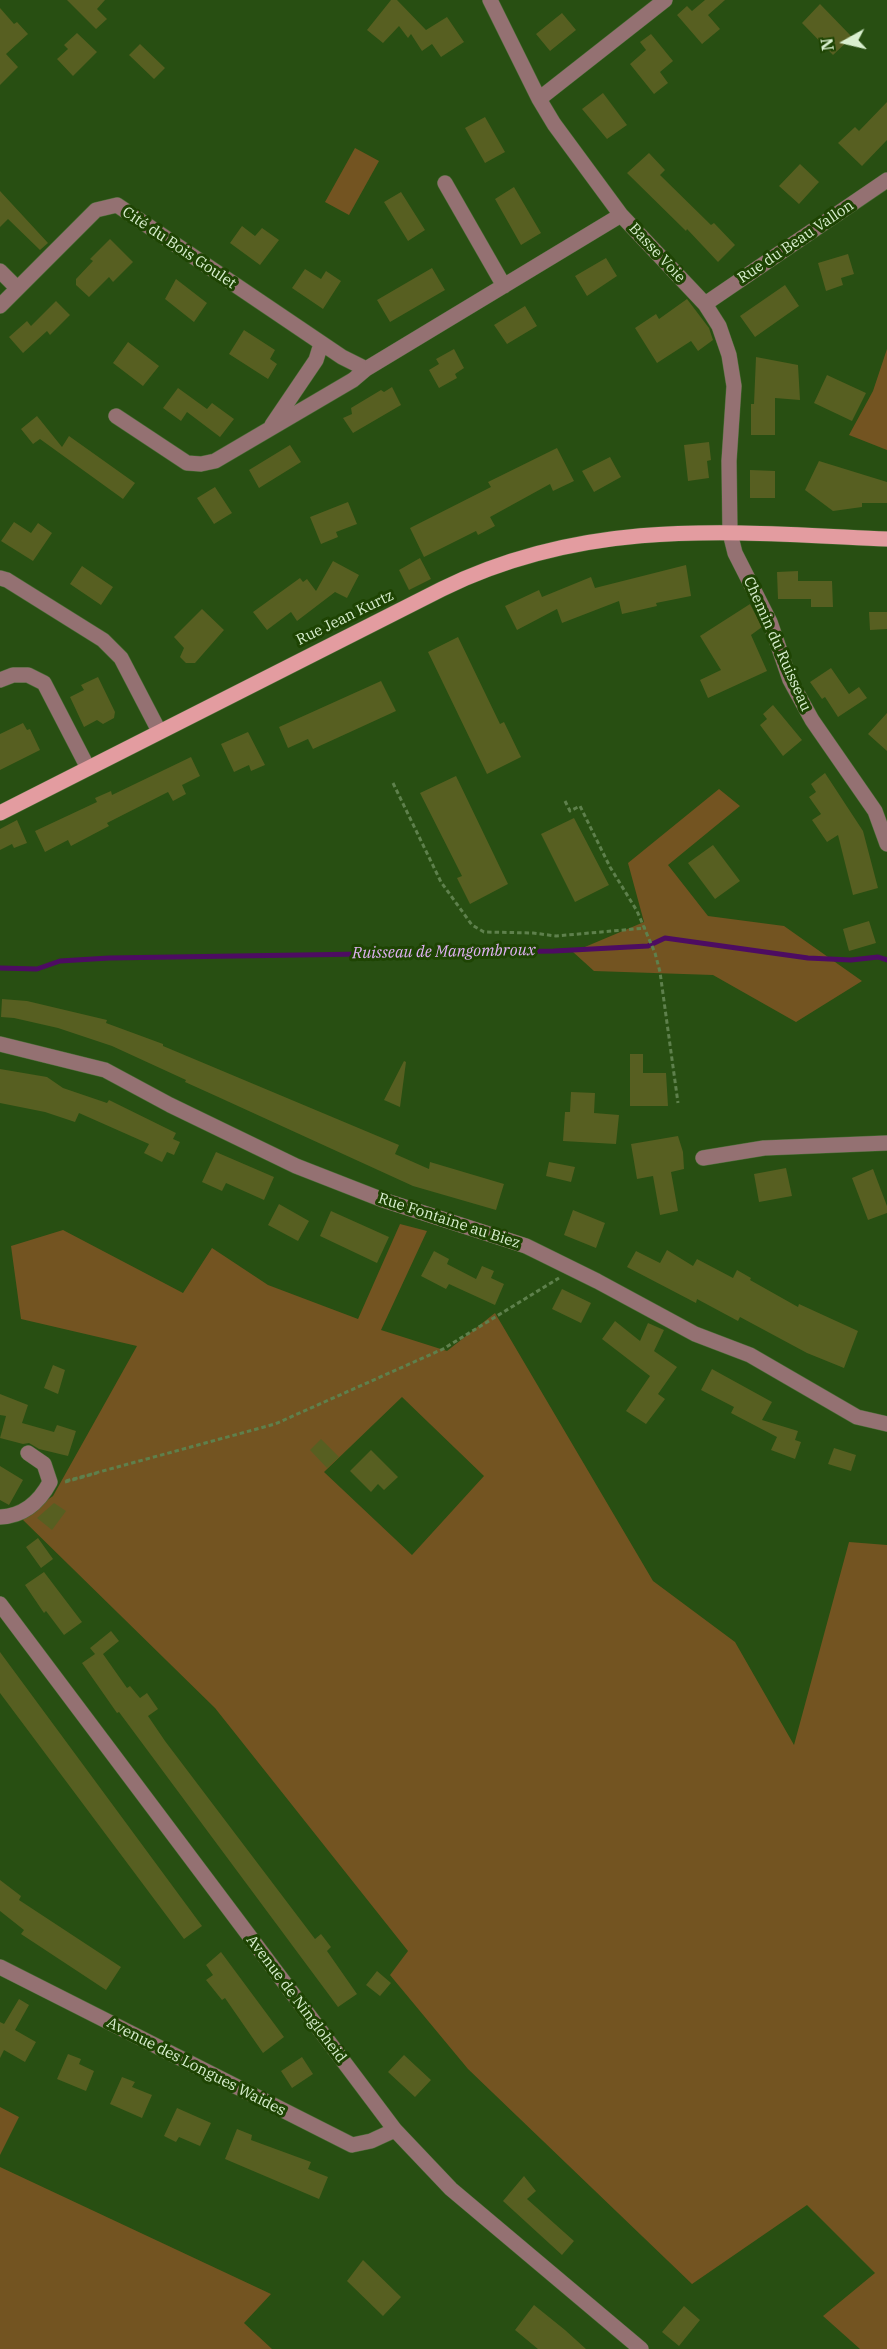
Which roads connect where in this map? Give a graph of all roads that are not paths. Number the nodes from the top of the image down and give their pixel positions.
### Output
1 (490, 0) edge
2 (666, 0) edge
3 (539, 99) junction
4 (887, 180) edge
5 (445, 183) dead end
6 (621, 215) junction
7 (0, 272) edge
8 (504, 286) junction
9 (17, 288) junction
10 (705, 304) junction
11 (0, 306) edge
12 (321, 344) junction
13 (366, 369) junction
14 (116, 416) dead end
15 (270, 429) junction
16 (730, 533) junction
17 (887, 539) edge
18 (0, 578) edge
19 (0, 680) edge
20 (159, 731) junction
21 (88, 768) junction
22 (0, 813) edge
23 (887, 844) edge
24 (0, 1044) edge
25 (887, 1143) edge
26 (703, 1158) dead end
27 (887, 1424) edge
28 (27, 1453) dead end
29 (0, 1516) edge
30 (0, 1604) edge
31 (0, 1967) edge
32 (395, 2130) junction
33 (641, 2349) edge

1 - 3 street, Basse Voie
2 - 3 street
3 - 6 street, Basse Voie
4 - 10 street, Rue du Beau Vallon
5 - 8 street
6 - 8 street
6 - 10 street, Basse Voie
7 - 9 street
8 - 13 street
9 - 11 street, Cité du Bois Goulet
9 - 12 street, Cité du Bois Goulet
10 - 16 street, Basse Voie
12 - 13 street, Cité du Bois Goulet
12 - 15 street
13 - 15 street
14 - 15 street
16 - 17 main road, Rue Jean Kurtz
16 - 20 main road, Rue Jean Kurtz
16 - 23 street, Chemin du Ruisseau
18 - 20 street
19 - 21 street
20 - 21 main road, Rue Jean Kurtz
21 - 22 main road, Rue Jean Kurtz
24 - 27 street, Rue Fontaine au Biez
25 - 26 street
28 - 29 street
30 - 32 street, Avenue de Ningloheid
31 - 32 street, Avenue des Longues Waides
32 - 33 street, Avenue de Ningloheid

